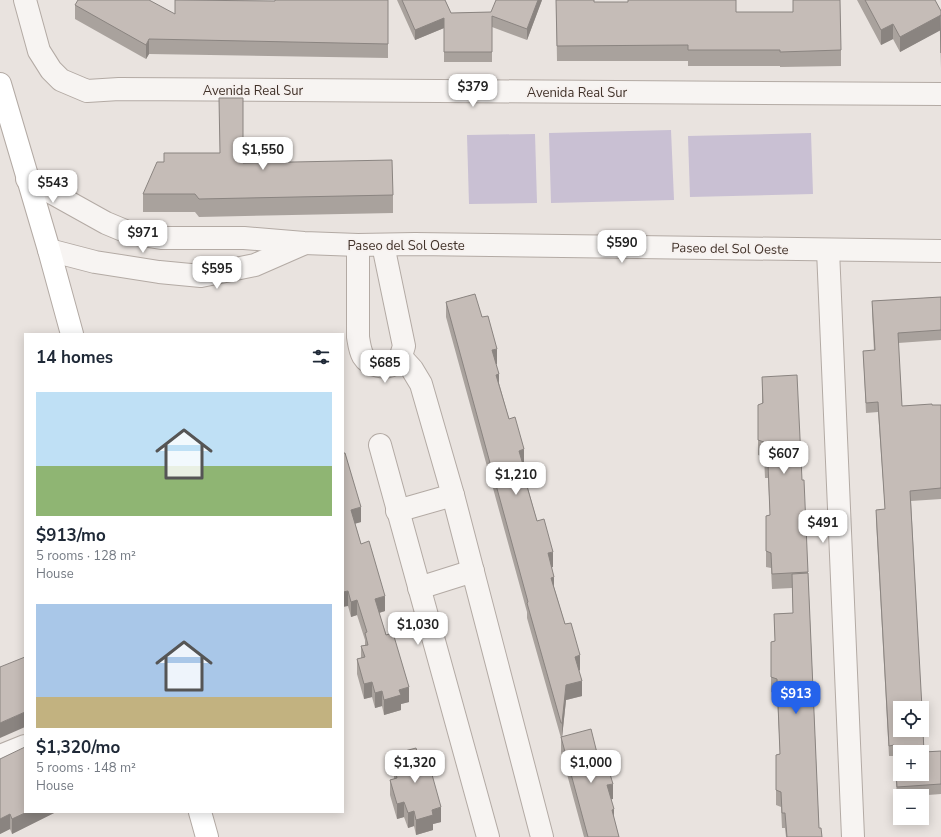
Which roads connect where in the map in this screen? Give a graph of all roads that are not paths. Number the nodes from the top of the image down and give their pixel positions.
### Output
1 (26, 0) edge
2 (941, 94) edge
3 (2, 97) edge
4 (27, 179) junction
5 (161, 238) junction
6 (304, 243) junction
7 (358, 245) junction
8 (383, 245) junction
9 (49, 250) junction
10 (828, 250) junction
11 (941, 251) edge
12 (159, 272) junction
13 (72, 333) edge
14 (401, 357) junction
15 (380, 445) dead end
16 (453, 495) junction
17 (397, 510) junction
18 (473, 571) junction
19 (419, 588) junction
20 (24, 746) edge
21 (0, 756) edge
22 (200, 813) edge
23 (207, 837) edge
24 (488, 837) edge
25 (542, 837) edge
26 (853, 837) edge

1 - 2 street, Avenida Real Sur
3 - 4 street
4 - 5 street, Paseo del Sol Oeste
4 - 9 street
5 - 6 street, Paseo del Sol Oeste
5 - 12 street
6 - 7 street, Paseo del Sol Oeste
6 - 12 street, Paseo del Sol Oeste
7 - 8 street, Paseo del Sol Oeste
7 - 14 street
8 - 10 street, Paseo del Sol Oeste
8 - 14 street
9 - 12 street, Paseo del Sol Oeste
9 - 13 street
10 - 11 street, Paseo del Sol Oeste
10 - 26 street
14 - 16 street
15 - 17 street
16 - 17 street
16 - 18 street
17 - 19 street
18 - 19 street
18 - 25 street
19 - 24 street
20 - 21 street
22 - 23 street

